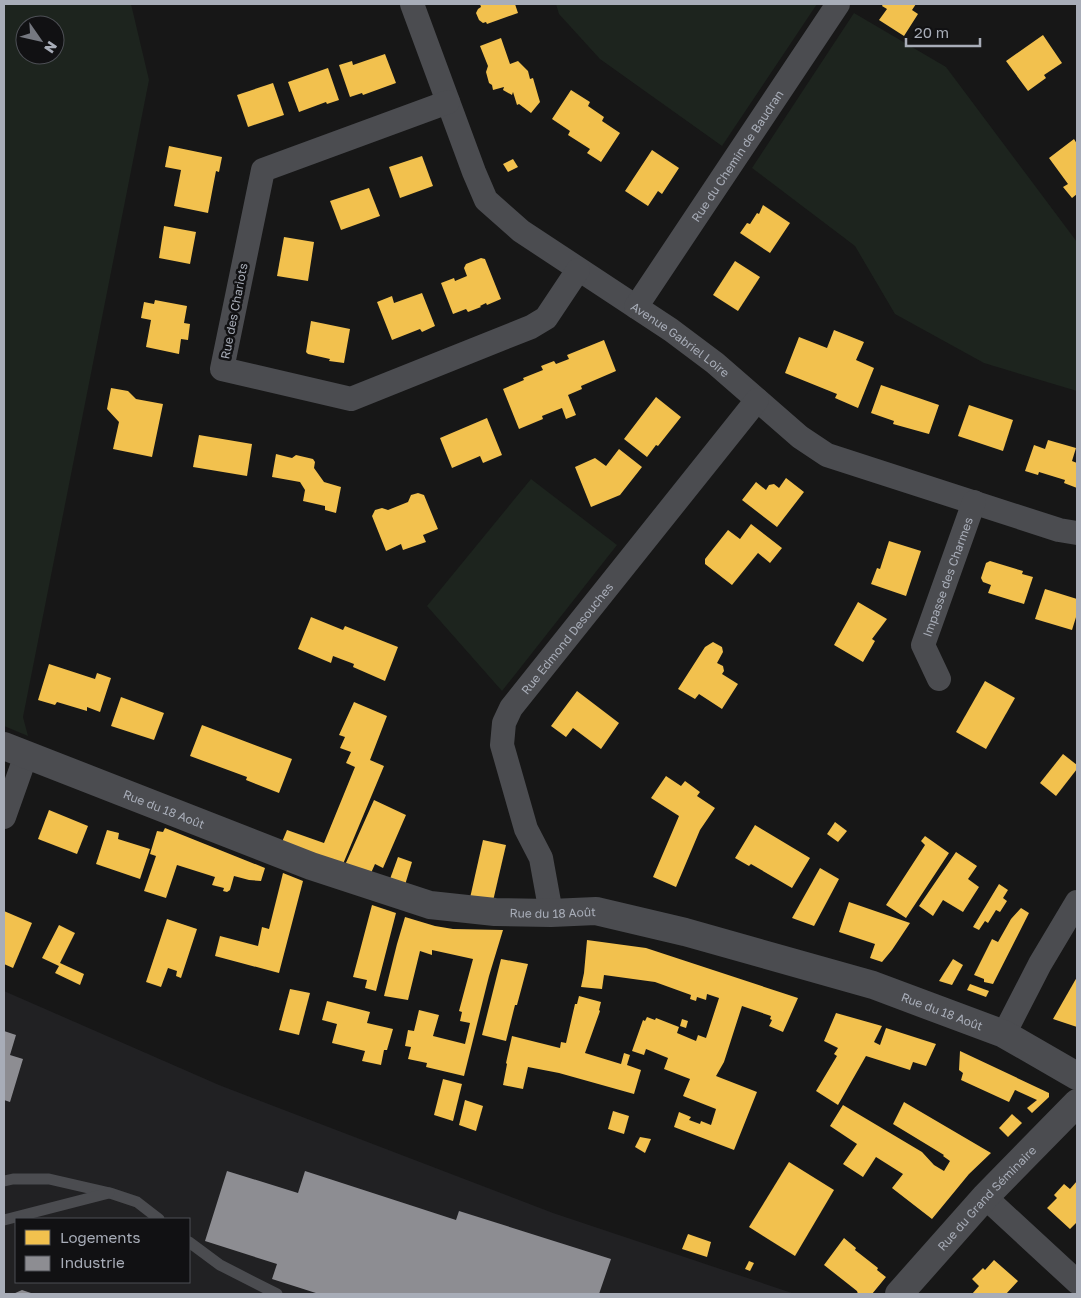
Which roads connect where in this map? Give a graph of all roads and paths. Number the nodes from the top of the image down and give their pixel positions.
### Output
1 (412, 4) edge
2 (838, 4) edge
3 (448, 102) junction
4 (578, 270) junction
5 (636, 307) junction
6 (757, 400) junction
7 (974, 502) junction
8 (1077, 532) edge
9 (939, 679) dead end
10 (15, 750) edge
11 (4, 817) edge
12 (1077, 902) edge
13 (550, 913) junction
14 (1004, 1034) junction
15 (1077, 1076) edge
16 (1077, 1103) edge
17 (4, 1181) edge
18 (110, 1193) junction
19 (985, 1197) junction
20 (158, 1218) edge
21 (4, 1220) edge
22 (190, 1243) edge
23 (1077, 1282) edge
24 (277, 1294) edge
25 (899, 1294) edge

1 - 3 street, Avenue Gabriel Loire
2 - 5 street, Rue du Chemin de Baudran
3 - 4 street, Avenue Gabriel Loire
3 - 4 street, Rue des Chariots
4 - 5 street, Avenue Gabriel Loire
5 - 6 street, Avenue Gabriel Loire
6 - 7 street, Avenue Gabriel Loire
6 - 13 street, Rue Edmond Desouches
7 - 8 street, Avenue Gabriel Loire
7 - 9 street, Impasse des Charmes
10 - 11 street, Rue du 18 Août
10 - 13 street, Rue du 18 Août
12 - 14 street
13 - 14 street, Rue du 18 Août
14 - 15 street, Rue du 18 Août
16 - 19 street, Rue du Grand Séminaire
17 - 18 lane
18 - 20 lane
18 - 21 lane
19 - 23 street
19 - 25 street, Rue du Grand Séminaire
22 - 24 lane

